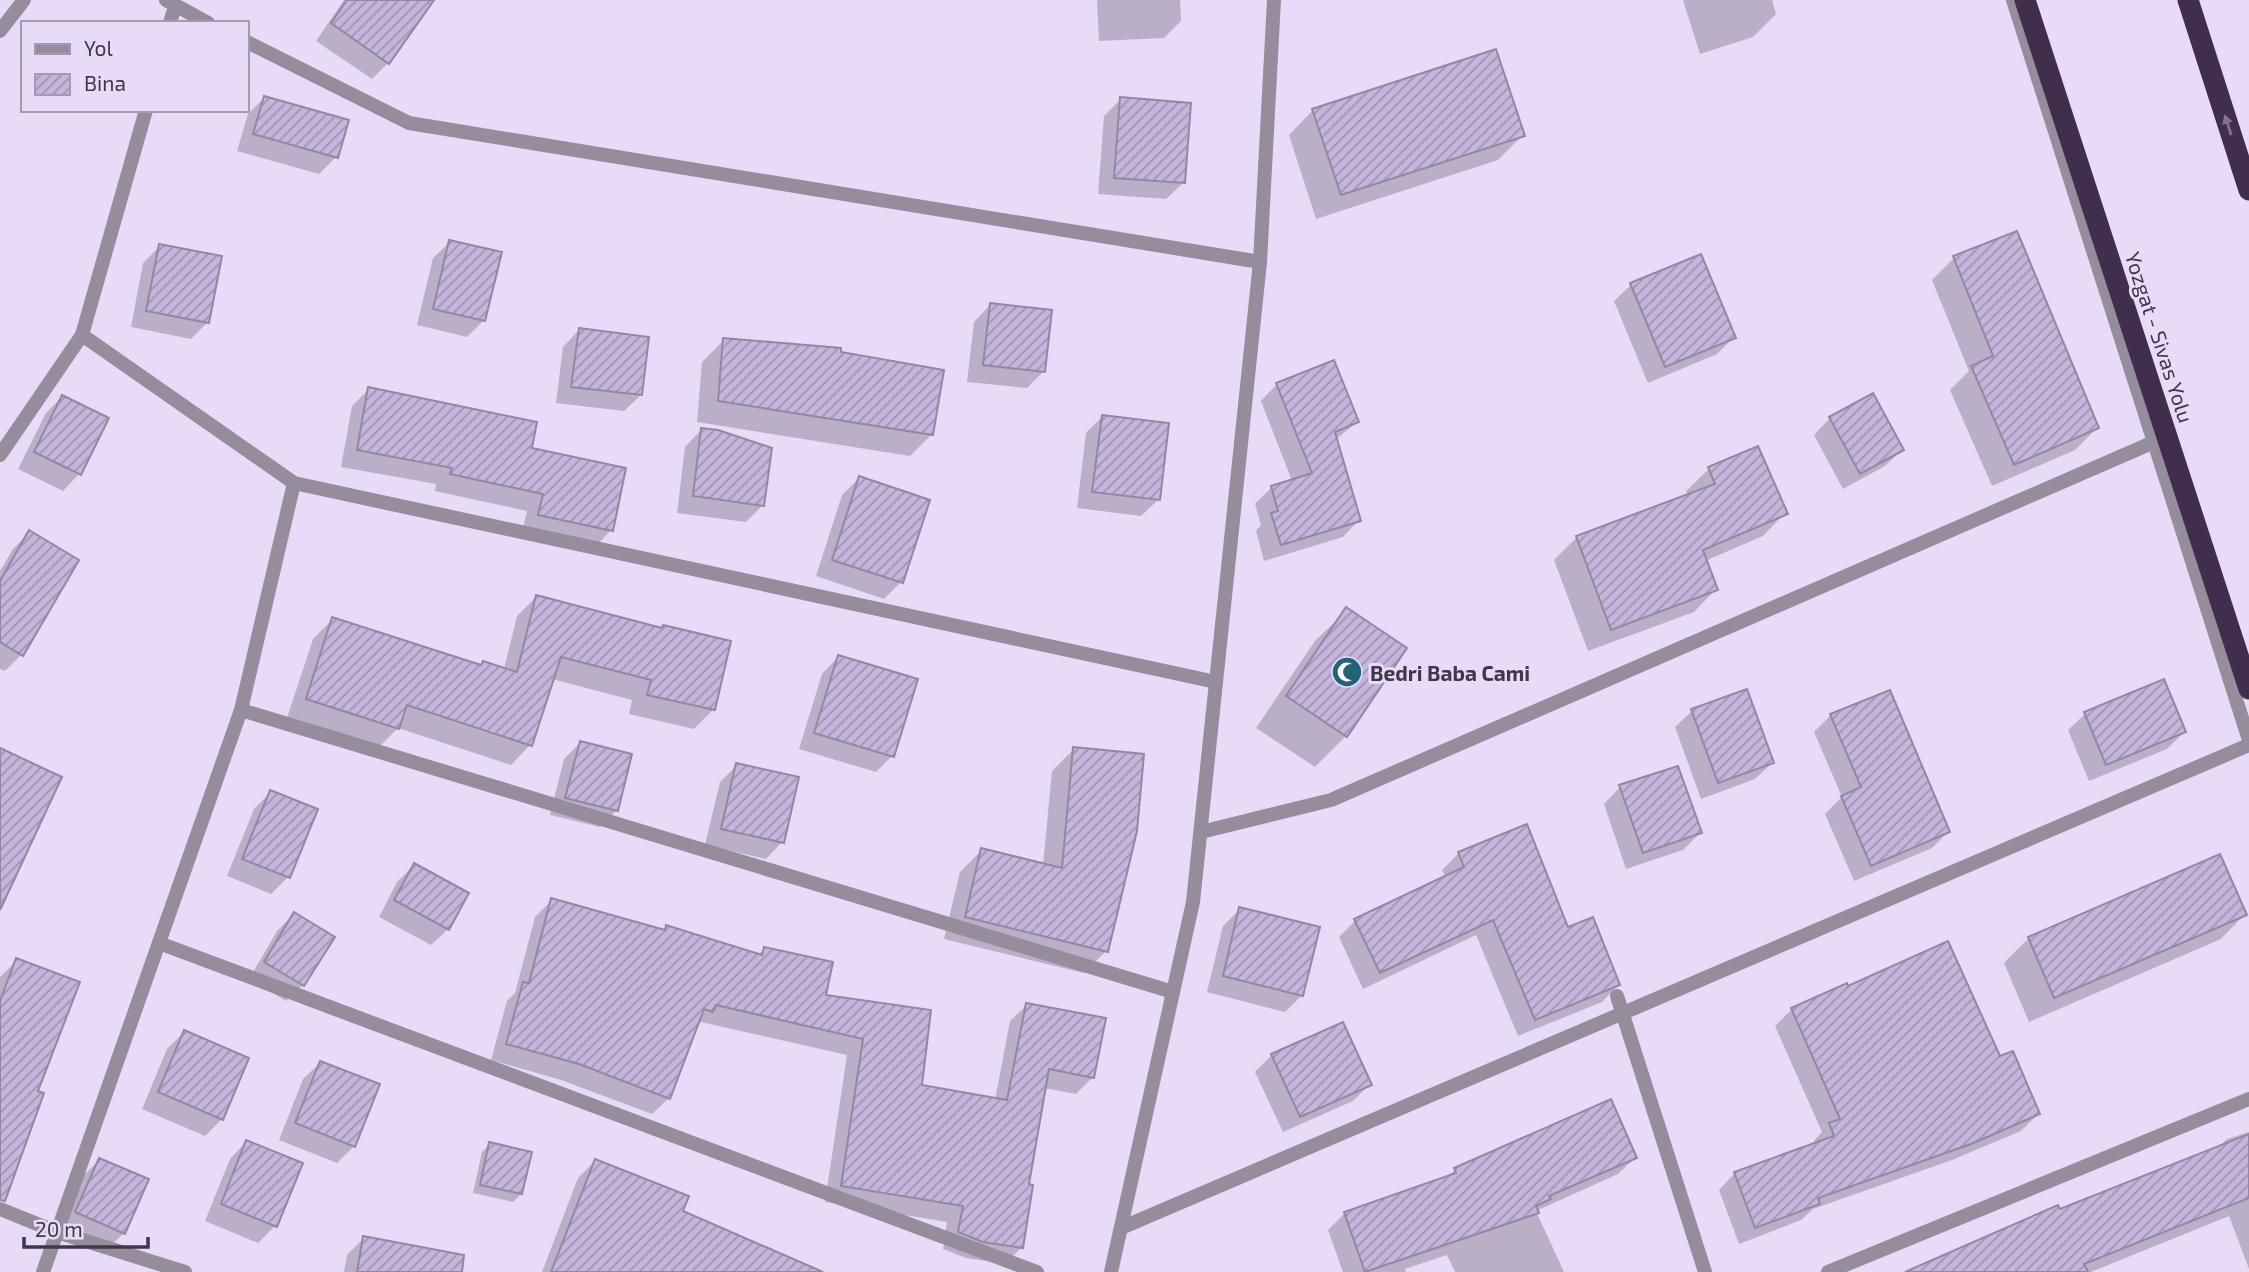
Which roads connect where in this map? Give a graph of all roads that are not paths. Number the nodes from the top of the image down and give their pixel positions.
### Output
1 (24, 0) edge
2 (1274, 0) edge
3 (2013, 0) edge
4 (2025, 0) edge
5 (2188, 0) edge
6 (171, 3) edge
7 (170, 21) edge
8 (204, 21) edge
9 (0, 31) edge
10 (248, 42) edge
11 (145, 112) edge
12 (2249, 190) edge
13 (1260, 262) junction
14 (82, 335) junction
15 (2154, 442) junction
16 (0, 455) edge
17 (294, 482) junction
18 (1216, 682) junction
19 (2249, 688) edge
20 (241, 710) junction
21 (2249, 740) edge
22 (2249, 746) edge
23 (1200, 832) junction
24 (159, 943) junction
25 (1173, 992) junction
26 (1617, 996) dead end
27 (1621, 1014) junction
28 (2249, 1098) edge
29 (0, 1209) edge
30 (1121, 1228) junction
31 (57, 1232) junction
32 (43, 1272) edge
33 (185, 1272) edge
34 (1037, 1272) edge
35 (1111, 1272) edge
36 (1705, 1272) edge
37 (1828, 1272) edge

1 - 9 street
2 - 13 street
3 - 15 street
4 - 19 highway, Yozgat - Sivas Yolu
12 -> 5 highway
6 - 7 street
6 - 8 street
10 - 13 street
11 - 14 street
13 - 18 street
14 - 16 street
14 - 17 street
15 - 21 street
15 - 23 street
17 - 18 street
17 - 20 street
18 - 23 street
20 - 24 street
20 - 25 street
22 - 27 street
23 - 25 street
24 - 31 street
24 - 34 street
25 - 30 street
26 - 27 street
27 - 30 street
27 - 36 street
28 - 37 street
29 - 31 street
30 - 35 street
31 - 32 street
31 - 33 street

